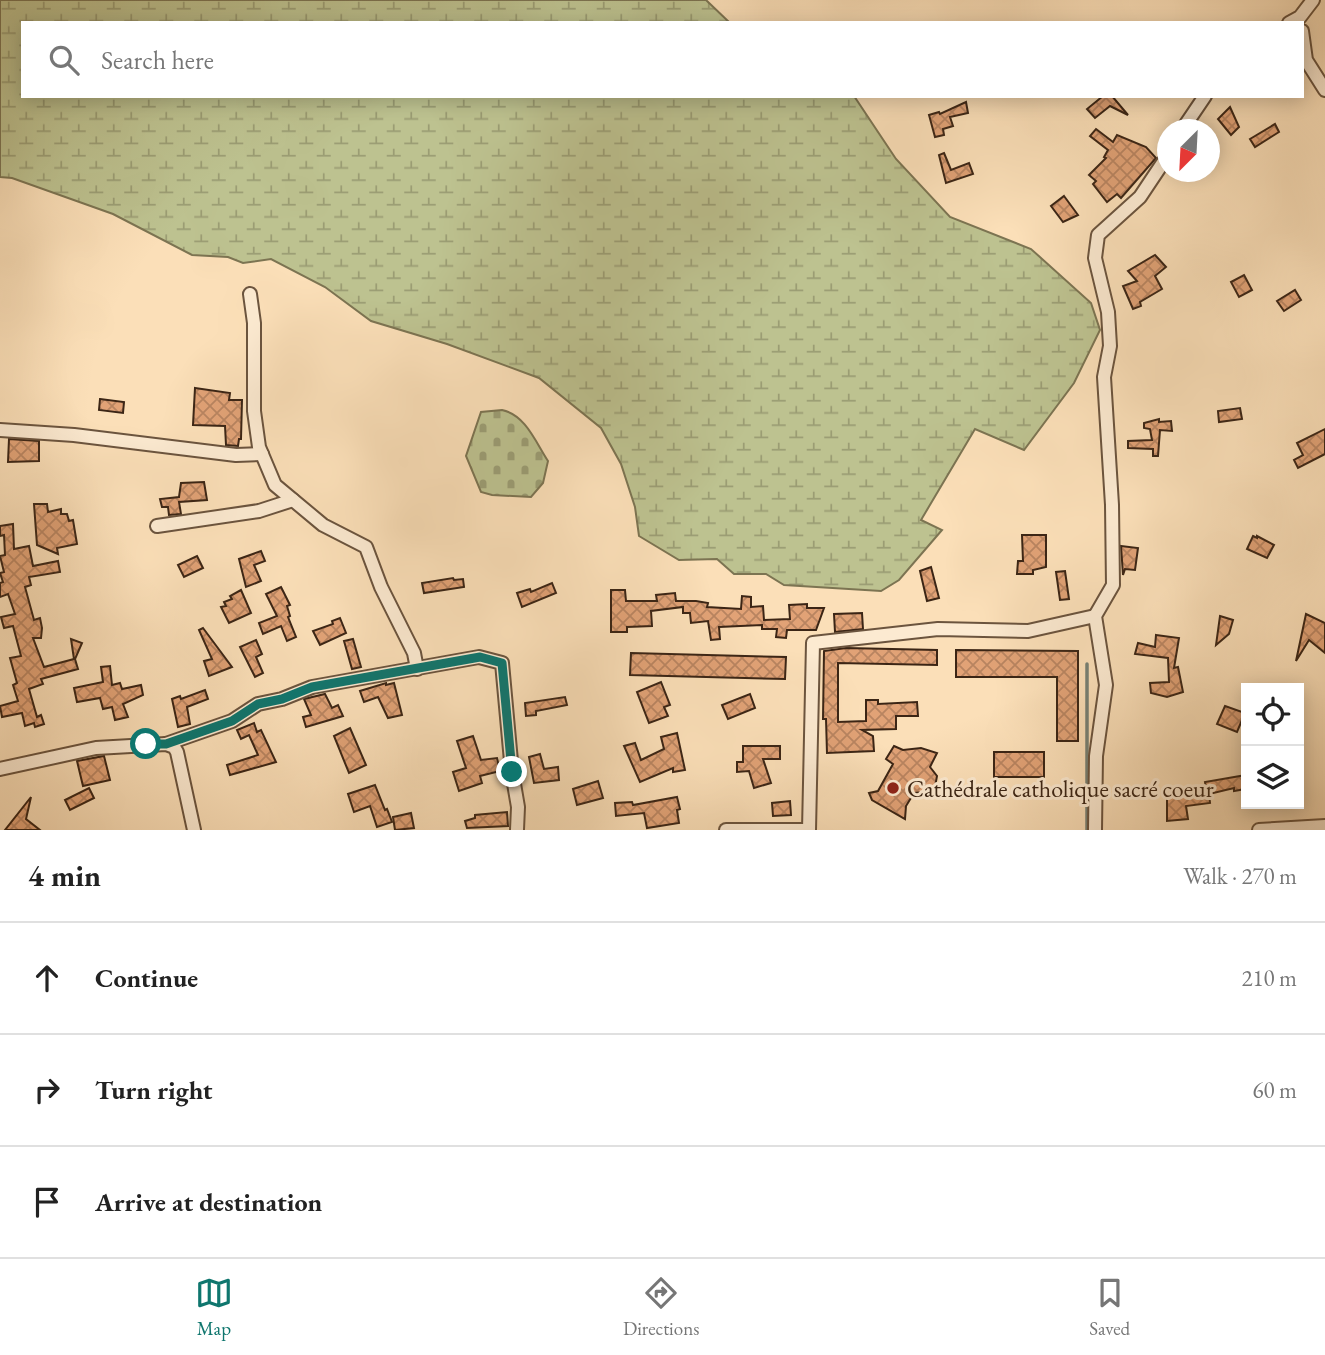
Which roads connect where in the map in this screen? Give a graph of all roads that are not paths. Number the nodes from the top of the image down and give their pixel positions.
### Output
1 (1313, 0) edge
2 (1297, 21) edge
3 (1304, 46) edge
4 (1325, 89) edge
5 (1204, 98) edge
6 (1189, 119) edge
7 (1157, 171) edge
8 (250, 294) dead end
9 (0, 430) edge
10 (262, 454) junction
11 (293, 500) junction
12 (157, 526) dead end
13 (1095, 616) junction
14 (417, 668) junction
15 (166, 744) junction
16 (0, 769) edge
17 (1325, 826) edge
18 (194, 830) edge
19 (517, 830) edge
20 (726, 830) edge
21 (809, 830) edge
22 (1095, 830) edge
23 (1259, 830) edge

1 - 2 street
3 - 4 street
5 - 6 street
7 - 13 street
8 - 10 street
9 - 10 street
10 - 11 street
11 - 12 street
11 - 14 street
13 - 21 street
13 - 22 street
14 - 15 street
14 - 19 street
15 - 16 street
15 - 18 street
17 - 23 street
20 - 21 street

